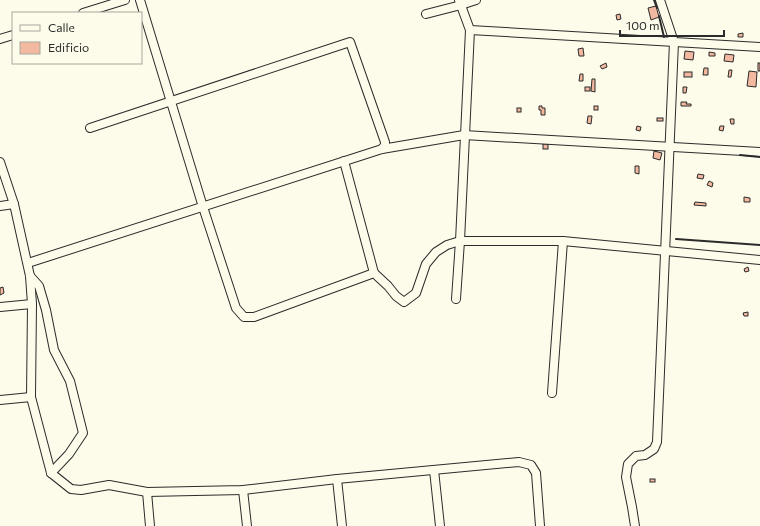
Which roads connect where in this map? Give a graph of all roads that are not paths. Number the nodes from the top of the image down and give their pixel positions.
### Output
1 (124, 0) edge
2 (140, 0) edge
3 (476, 0) edge
4 (660, 0) edge
5 (460, 3) edge
6 (86, 12) edge
7 (426, 14) dead end
8 (470, 30) junction
9 (12, 35) edge
10 (0, 39) edge
11 (674, 42) junction
12 (760, 47) edge
13 (171, 102) junction
14 (90, 128) dead end
15 (464, 135) junction
16 (670, 147) junction
17 (382, 149) junction
18 (760, 152) edge
19 (344, 161) junction
20 (0, 162) edge
21 (14, 204) junction
22 (0, 206) edge
23 (203, 207) junction
24 (460, 241) junction
25 (563, 241) junction
26 (665, 251) junction
27 (760, 260) edge
28 (28, 263) junction
29 (374, 273) junction
30 (30, 276) junction
31 (456, 298) dead end
32 (32, 304) junction
33 (0, 307) edge
34 (552, 393) dead end
35 (31, 397) junction
36 (0, 400) edge
37 (434, 470) junction
38 (51, 474) junction
39 (337, 480) junction
40 (243, 490) junction
41 (147, 492) junction
42 (150, 526) edge
43 (247, 526) edge
44 (342, 526) edge
45 (440, 526) edge
46 (540, 526) edge
47 (635, 526) edge

1 - 6 street
2 - 13 street
3 - 5 street
4 - 11 street
5 - 7 street
5 - 8 street
8 - 11 street
8 - 15 street
9 - 10 street
11 - 12 street
11 - 16 street
13 - 14 street
13 - 17 street
13 - 23 street
15 - 16 street
15 - 17 street
15 - 24 street
16 - 18 street
16 - 26 street
17 - 19 street
19 - 23 street
19 - 29 street
20 - 21 street
21 - 22 street
21 - 28 street
23 - 28 street
23 - 29 street
24 - 25 street
24 - 29 street
24 - 31 street
25 - 26 street
25 - 34 street
26 - 27 street
26 - 47 street
28 - 30 street
30 - 32 street
30 - 38 street
32 - 33 street
32 - 35 street
35 - 36 street
35 - 38 street
37 - 39 street
37 - 45 street
37 - 46 street
38 - 41 street
39 - 40 street
39 - 44 street
40 - 41 street
40 - 43 street
41 - 42 street

